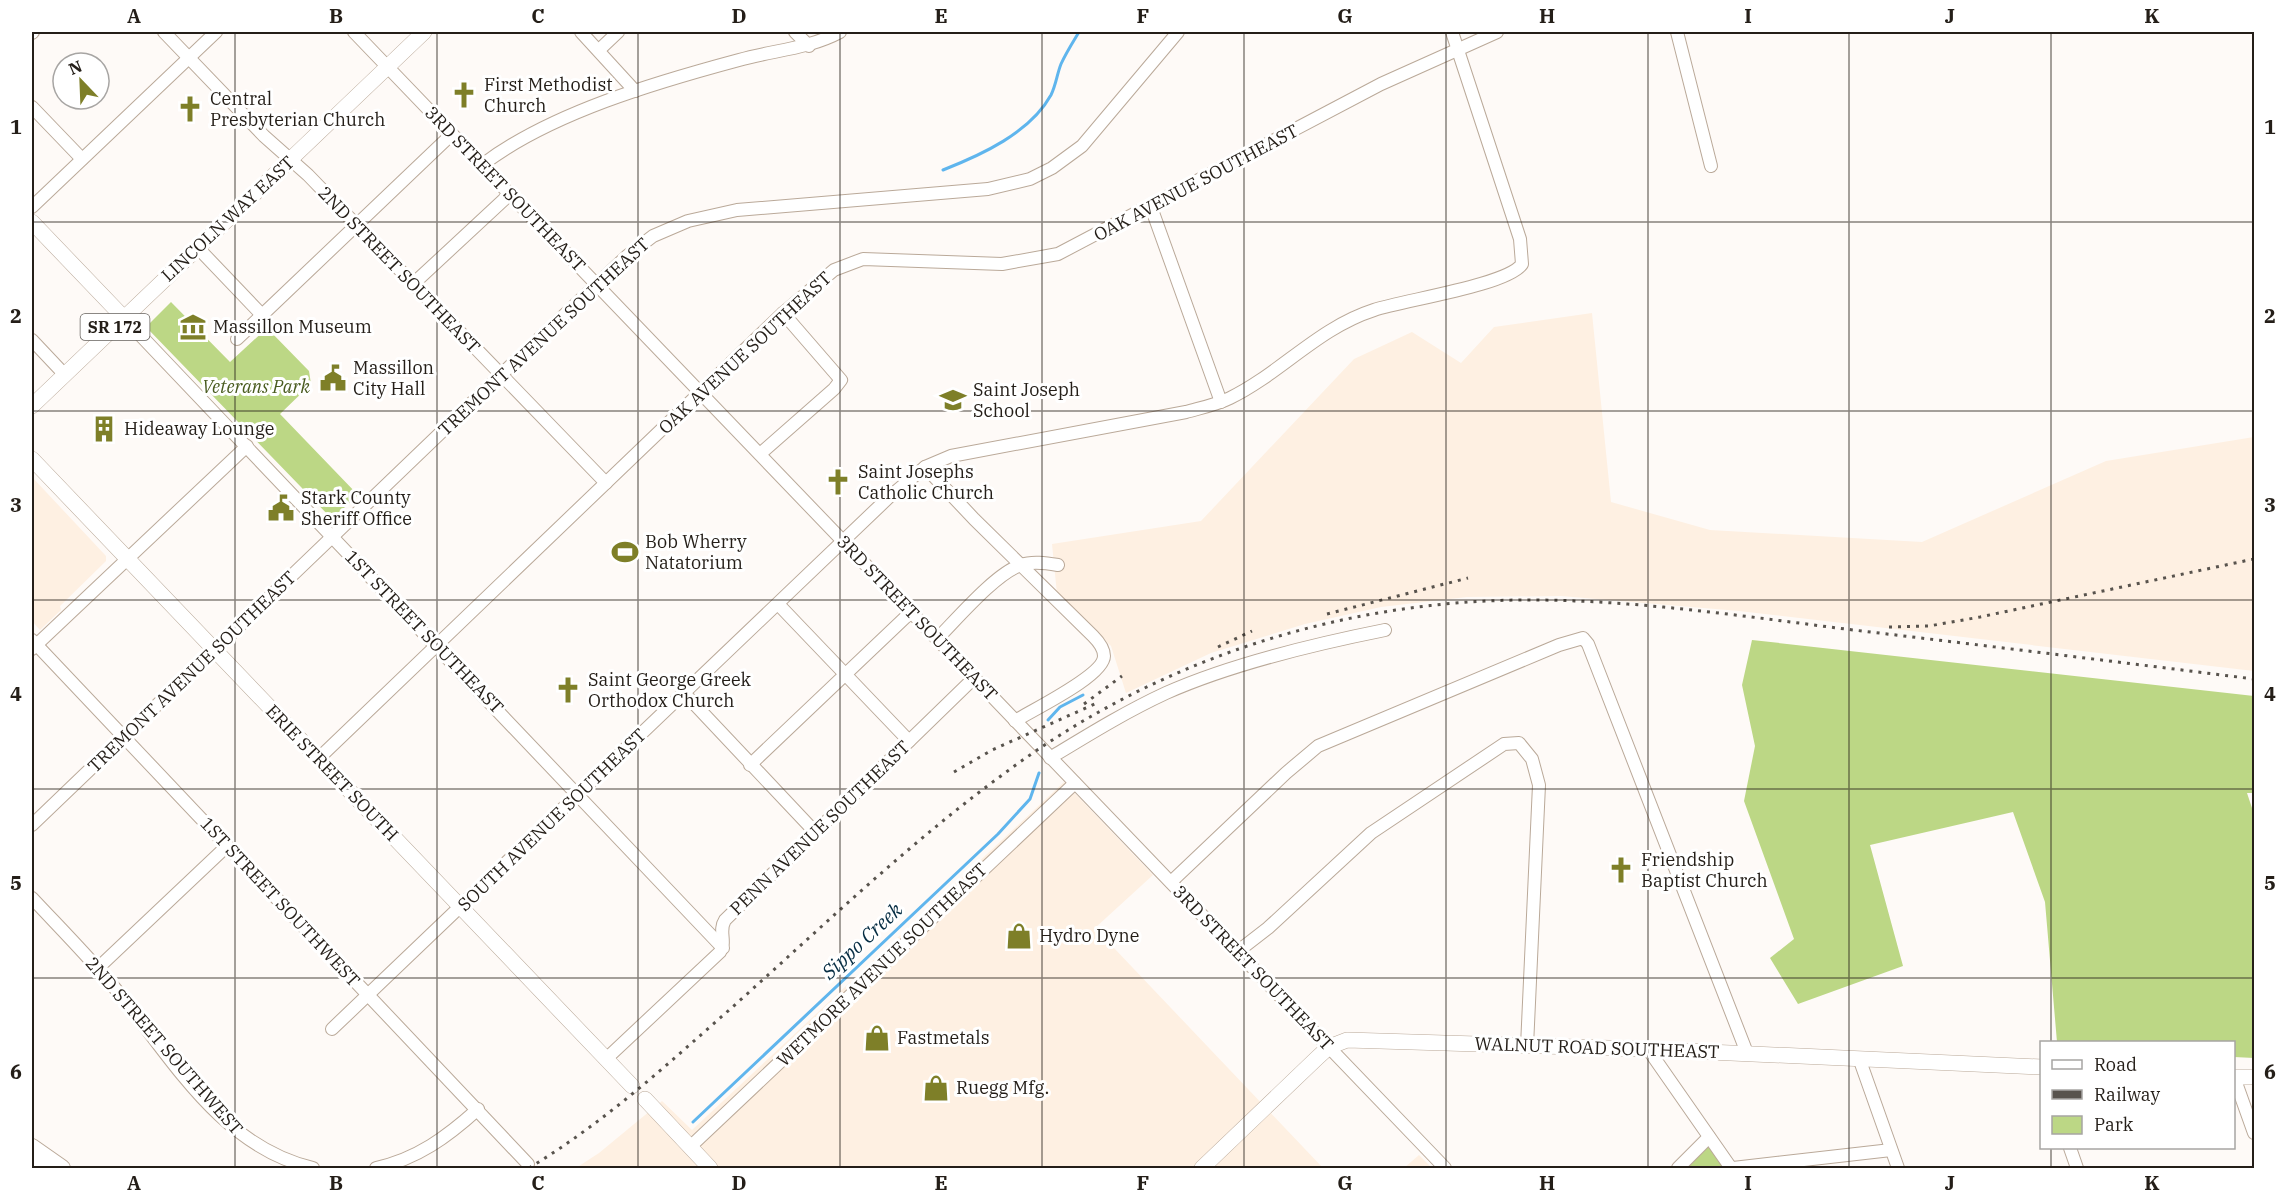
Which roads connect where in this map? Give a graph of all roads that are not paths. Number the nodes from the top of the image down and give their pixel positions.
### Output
1 (164, 32) edge
2 (216, 32) edge
3 (354, 32) edge
4 (424, 32) edge
5 (582, 32) edge
6 (618, 32) edge
7 (795, 32) edge
8 (840, 32) edge
9 (1178, 32) edge
10 (1452, 32) edge
11 (1497, 32) edge
12 (1677, 32) edge
13 (809, 46) junction
14 (1458, 48) junction
15 (599, 50) junction
16 (189, 57) junction
17 (388, 67) junction
18 (635, 91) junction
19 (32, 107) edge
20 (452, 134) junction
21 (82, 159) junction
22 (291, 160) junction
23 (483, 165) junction
24 (1711, 166) dead end
25 (510, 194) junction
26 (32, 207) edge
27 (1151, 207) junction
28 (32, 222) edge
29 (357, 225) junction
30 (198, 248) junction
31 (413, 284) junction
32 (597, 284) junction
33 (783, 313) junction
34 (262, 315) junction
35 (124, 318) junction
36 (237, 339) dead end
37 (32, 340) edge
38 (65, 375) junction
39 (501, 375) junction
40 (700, 393) junction
41 (1221, 402) junction
42 (32, 406) edge
43 (247, 446) junction
44 (760, 454) junction
45 (32, 459) edge
46 (925, 467) junction
47 (606, 483) junction
48 (333, 536) junction
49 (844, 542) junction
50 (128, 559) junction
51 (1020, 565) junction
52 (1058, 565) dead end
53 (778, 604) junction
54 (911, 612) junction
55 (1385, 630) dead end
56 (937, 639) junction
57 (33, 645) edge
58 (435, 646) junction
59 (214, 649) junction
60 (846, 674) junction
61 (975, 678) junction
62 (684, 693) junction
63 (1015, 721) junction
64 (124, 737) junction
65 (909, 741) junction
66 (1050, 758) junction
67 (318, 759) junction
68 (750, 765) junction
69 (1075, 783) junction
70 (578, 795) junction
71 (32, 825) edge
72 (815, 832) junction
73 (227, 846) junction
74 (1171, 882) junction
75 (32, 898) edge
76 (461, 907) junction
77 (723, 948) junction
78 (1238, 952) junction
79 (98, 968) junction
80 (368, 996) junction
81 (332, 1029) dead end
82 (1527, 1046) junction
83 (1329, 1047) junction
84 (1648, 1049) junction
85 (1747, 1053) junction
86 (1858, 1058) junction
87 (606, 1059) junction
88 (2040, 1068) edge
89 (2235, 1077) edge
90 (2254, 1077) edge
91 (2235, 1080) edge
92 (632, 1086) dead end
93 (645, 1099) dead end
94 (478, 1110) junction
95 (2254, 1133) edge
96 (1709, 1137) junction
97 (32, 1146) edge
98 (690, 1147) junction
99 (2070, 1149) edge
100 (1891, 1150) junction
101 (32, 1163) edge
102 (528, 1164) dead end
103 (39, 1168) edge
104 (62, 1168) edge
105 (313, 1168) edge
106 (376, 1168) edge
107 (710, 1168) edge
108 (1202, 1168) edge
109 (1445, 1168) edge
110 (1678, 1168) edge
111 (1732, 1168) edge
112 (1898, 1168) edge
113 (2077, 1168) edge

1 - 16 street, 2ND STREET SOUTHEAST
2 - 16 street
3 - 17 street, 3RD STREET SOUTHEAST
4 - 17 main road, LINCOLN WAY EAST / SR 172
5 - 15 street
6 - 15 street
7 - 13 street
8 - 13 street
9 - 32 street, TREMONT AVENUE SOUTHEAST
10 - 14 street
11 - 14 street, OAK AVENUE SOUTHEAST
12 - 24 street
13 - 18 street
14 - 27 street, OAK AVENUE SOUTHEAST
14 - 41 street, SOUTH AVENUE SOUTHEAST
15 - 18 street
16 - 21 street
16 - 22 street, 2ND STREET SOUTHEAST
17 - 20 street, 3RD STREET SOUTHEAST
17 - 22 main road, LINCOLN WAY EAST / SR 172
18 - 23 street
19 - 21 street
20 - 23 street, 3RD STREET SOUTHEAST
20 - 29 street
21 - 26 street
22 - 29 street, 2ND STREET SOUTHEAST
22 - 30 main road, LINCOLN WAY EAST / SR 172
23 - 25 street, 3RD STREET SOUTHEAST
25 - 31 street
25 - 32 street, 3RD STREET SOUTHEAST
27 - 33 street, OAK AVENUE SOUTHEAST
27 - 41 street
28 - 35 main road
29 - 31 street, 2ND STREET SOUTHEAST
29 - 34 street
30 - 34 street
30 - 35 main road, LINCOLN WAY EAST / SR 172
31 - 39 street, 2ND STREET SOUTHEAST
32 - 39 street, TREMONT AVENUE SOUTHEAST
32 - 40 street, 3RD STREET SOUTHEAST
33 - 40 street, OAK AVENUE SOUTHEAST
33 - 44 street
34 - 36 street
35 - 38 main road, LINCOLN WAY EAST / SR 172
35 - 43 street, 1ST STREET SOUTHEAST
37 - 38 street
38 - 42 main road, LINCOLN WAY EAST / SR 172
39 - 47 street, 2ND STREET SOUTHEAST
39 - 48 street, TREMONT AVENUE SOUTHEAST
40 - 44 street, 3RD STREET SOUTHEAST
40 - 47 street, OAK AVENUE SOUTHEAST
41 - 46 street, SOUTH AVENUE SOUTHEAST
43 - 48 street, 1ST STREET SOUTHEAST
43 - 50 street
44 - 49 street, 3RD STREET SOUTHEAST
45 - 50 main road, ERIE STREET SOUTH
46 - 49 street, SOUTH AVENUE SOUTHEAST
46 - 51 street
47 - 58 street, OAK AVENUE SOUTHEAST
48 - 58 street, 1ST STREET SOUTHEAST
48 - 59 street, TREMONT AVENUE SOUTHEAST
49 - 53 street, SOUTH AVENUE SOUTHEAST
49 - 54 street, 3RD STREET SOUTHEAST
50 - 57 street
50 - 59 main road, ERIE STREET SOUTH
51 - 52 street
51 - 56 street
51 - 63 street
53 - 60 street
53 - 62 street, SOUTH AVENUE SOUTHEAST
54 - 56 street, 3RD STREET SOUTHEAST
54 - 60 street
55 - 66 street
56 - 61 street, 3RD STREET SOUTHEAST
57 - 64 street, 1ST STREET SOUTHWEST
58 - 67 street, OAK AVENUE SOUTHEAST
58 - 70 street, 1ST STREET SOUTHEAST
59 - 64 street, TREMONT AVENUE SOUTHEAST
59 - 67 main road, ERIE STREET SOUTH
60 - 65 street
60 - 68 street
61 - 63 street, 3RD STREET SOUTHEAST
61 - 65 street, PENN AVENUE SOUTHEAST
62 - 68 street
62 - 70 street, SOUTH AVENUE SOUTHEAST
63 - 66 street, 3RD STREET SOUTHEAST
64 - 71 street, TREMONT AVENUE SOUTHEAST
64 - 73 street, 1ST STREET SOUTHWEST
65 - 72 street, PENN AVENUE SOUTHEAST
66 - 69 street, 3RD STREET SOUTHEAST
67 - 76 main road, ERIE STREET SOUTH
68 - 72 street
69 - 74 street, 3RD STREET SOUTHEAST
69 - 98 street, WETMORE AVENUE SOUTHEAST
70 - 76 street, SOUTH AVENUE SOUTHEAST
70 - 77 street, 1ST STREET SOUTHEAST
72 - 77 street, PENN AVENUE SOUTHEAST
73 - 79 street
73 - 80 street, 1ST STREET SOUTHWEST
74 - 78 street, 3RD STREET SOUTHEAST
74 - 85 street
75 - 79 street, 2ND STREET SOUTHWEST
76 - 80 street, SOUTH AVENUE SOUTHEAST
76 - 87 main road, ERIE STREET SOUTH
77 - 87 street
78 - 82 street
78 - 83 street, 3RD STREET SOUTHEAST
79 - 105 street, 2ND STREET SOUTHWEST
80 - 81 street, SOUTH AVENUE SOUTHEAST
80 - 94 street, 1ST STREET SOUTHWEST
82 - 83 main road, WALNUT ROAD SOUTHEAST
82 - 84 main road, WALNUT ROAD SOUTHEAST
83 - 108 main road, WALNUT ROAD SOUTHEAST
83 - 109 street, 3RD STREET SOUTHEAST
84 - 85 main road, WALNUT ROAD SOUTHEAST
84 - 96 street
85 - 86 main road, WALNUT ROAD SOUTHEAST
86 - 88 main road, WALNUT ROAD SOUTHEAST
86 - 100 street
87 - 92 main road, ERIE STREET SOUTH
89 - 90 main road
91 - 95 street
93 - 98 main road
94 - 102 street, 1ST STREET SOUTHWEST
94 - 106 street
96 - 110 street
96 - 111 street
97 - 104 highway
98 - 107 main road
99 - 113 street
100 - 111 street
100 - 112 street
101 - 103 highway

